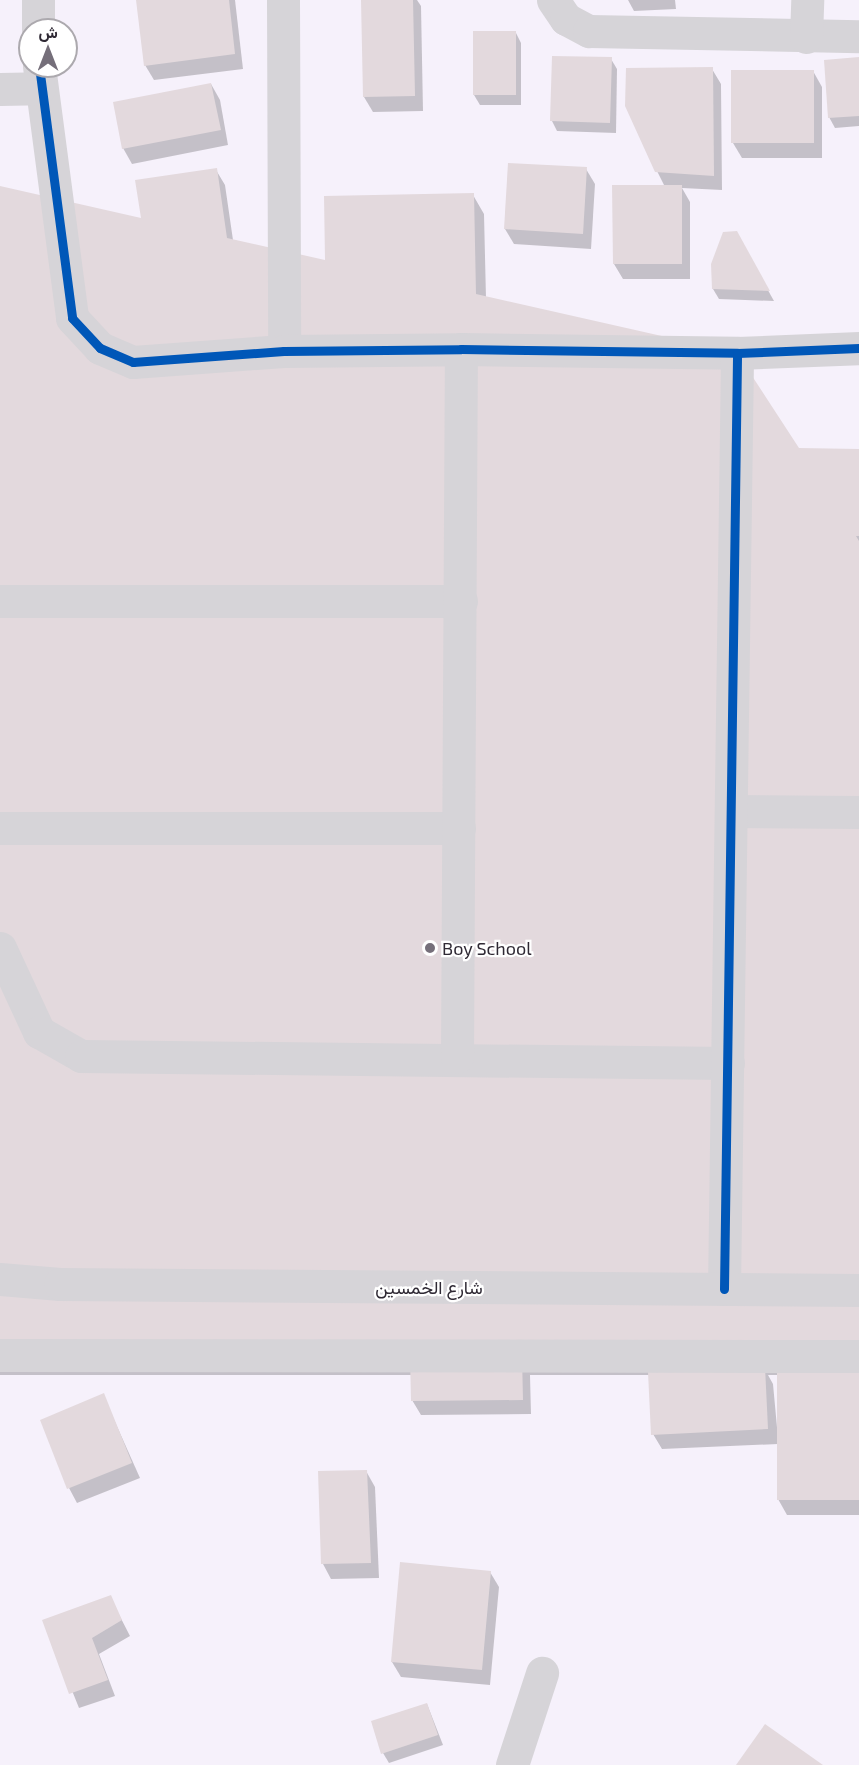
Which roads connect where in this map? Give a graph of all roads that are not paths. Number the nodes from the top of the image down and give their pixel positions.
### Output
1 (38, 0) edge
2 (283, 0) edge
3 (553, 0) edge
4 (807, 0) edge
5 (38, 18) edge
6 (859, 36) edge
7 (806, 37) junction
8 (36, 78) edge
9 (39, 78) edge
10 (0, 89) edge
11 (859, 348) edge
12 (461, 349) junction
13 (284, 351) junction
14 (737, 353) junction
15 (0, 601) edge
16 (461, 601) junction
17 (731, 811) junction
18 (859, 812) edge
19 (0, 828) edge
20 (459, 828) junction
21 (0, 948) edge
22 (457, 1057) junction
23 (728, 1063) junction
24 (0, 1279) edge
25 (724, 1289) junction
26 (859, 1290) edge
27 (0, 1355) edge
28 (859, 1356) edge
29 (542, 1673) dead end
30 (512, 1765) edge

1 - 5 street
2 - 13 street
3 - 7 street
4 - 7 street
6 - 7 street
8 - 10 street
9 - 13 street
11 - 14 street
12 - 13 street
12 - 14 street
12 - 16 street
14 - 17 street
15 - 16 street
16 - 20 street
17 - 18 street
17 - 23 street
19 - 20 street
20 - 22 street
21 - 22 street
22 - 23 street
23 - 25 street
24 - 25 street, شارع الخمسين
25 - 26 street, شارع الخمسين
27 - 28 street
29 - 30 street

